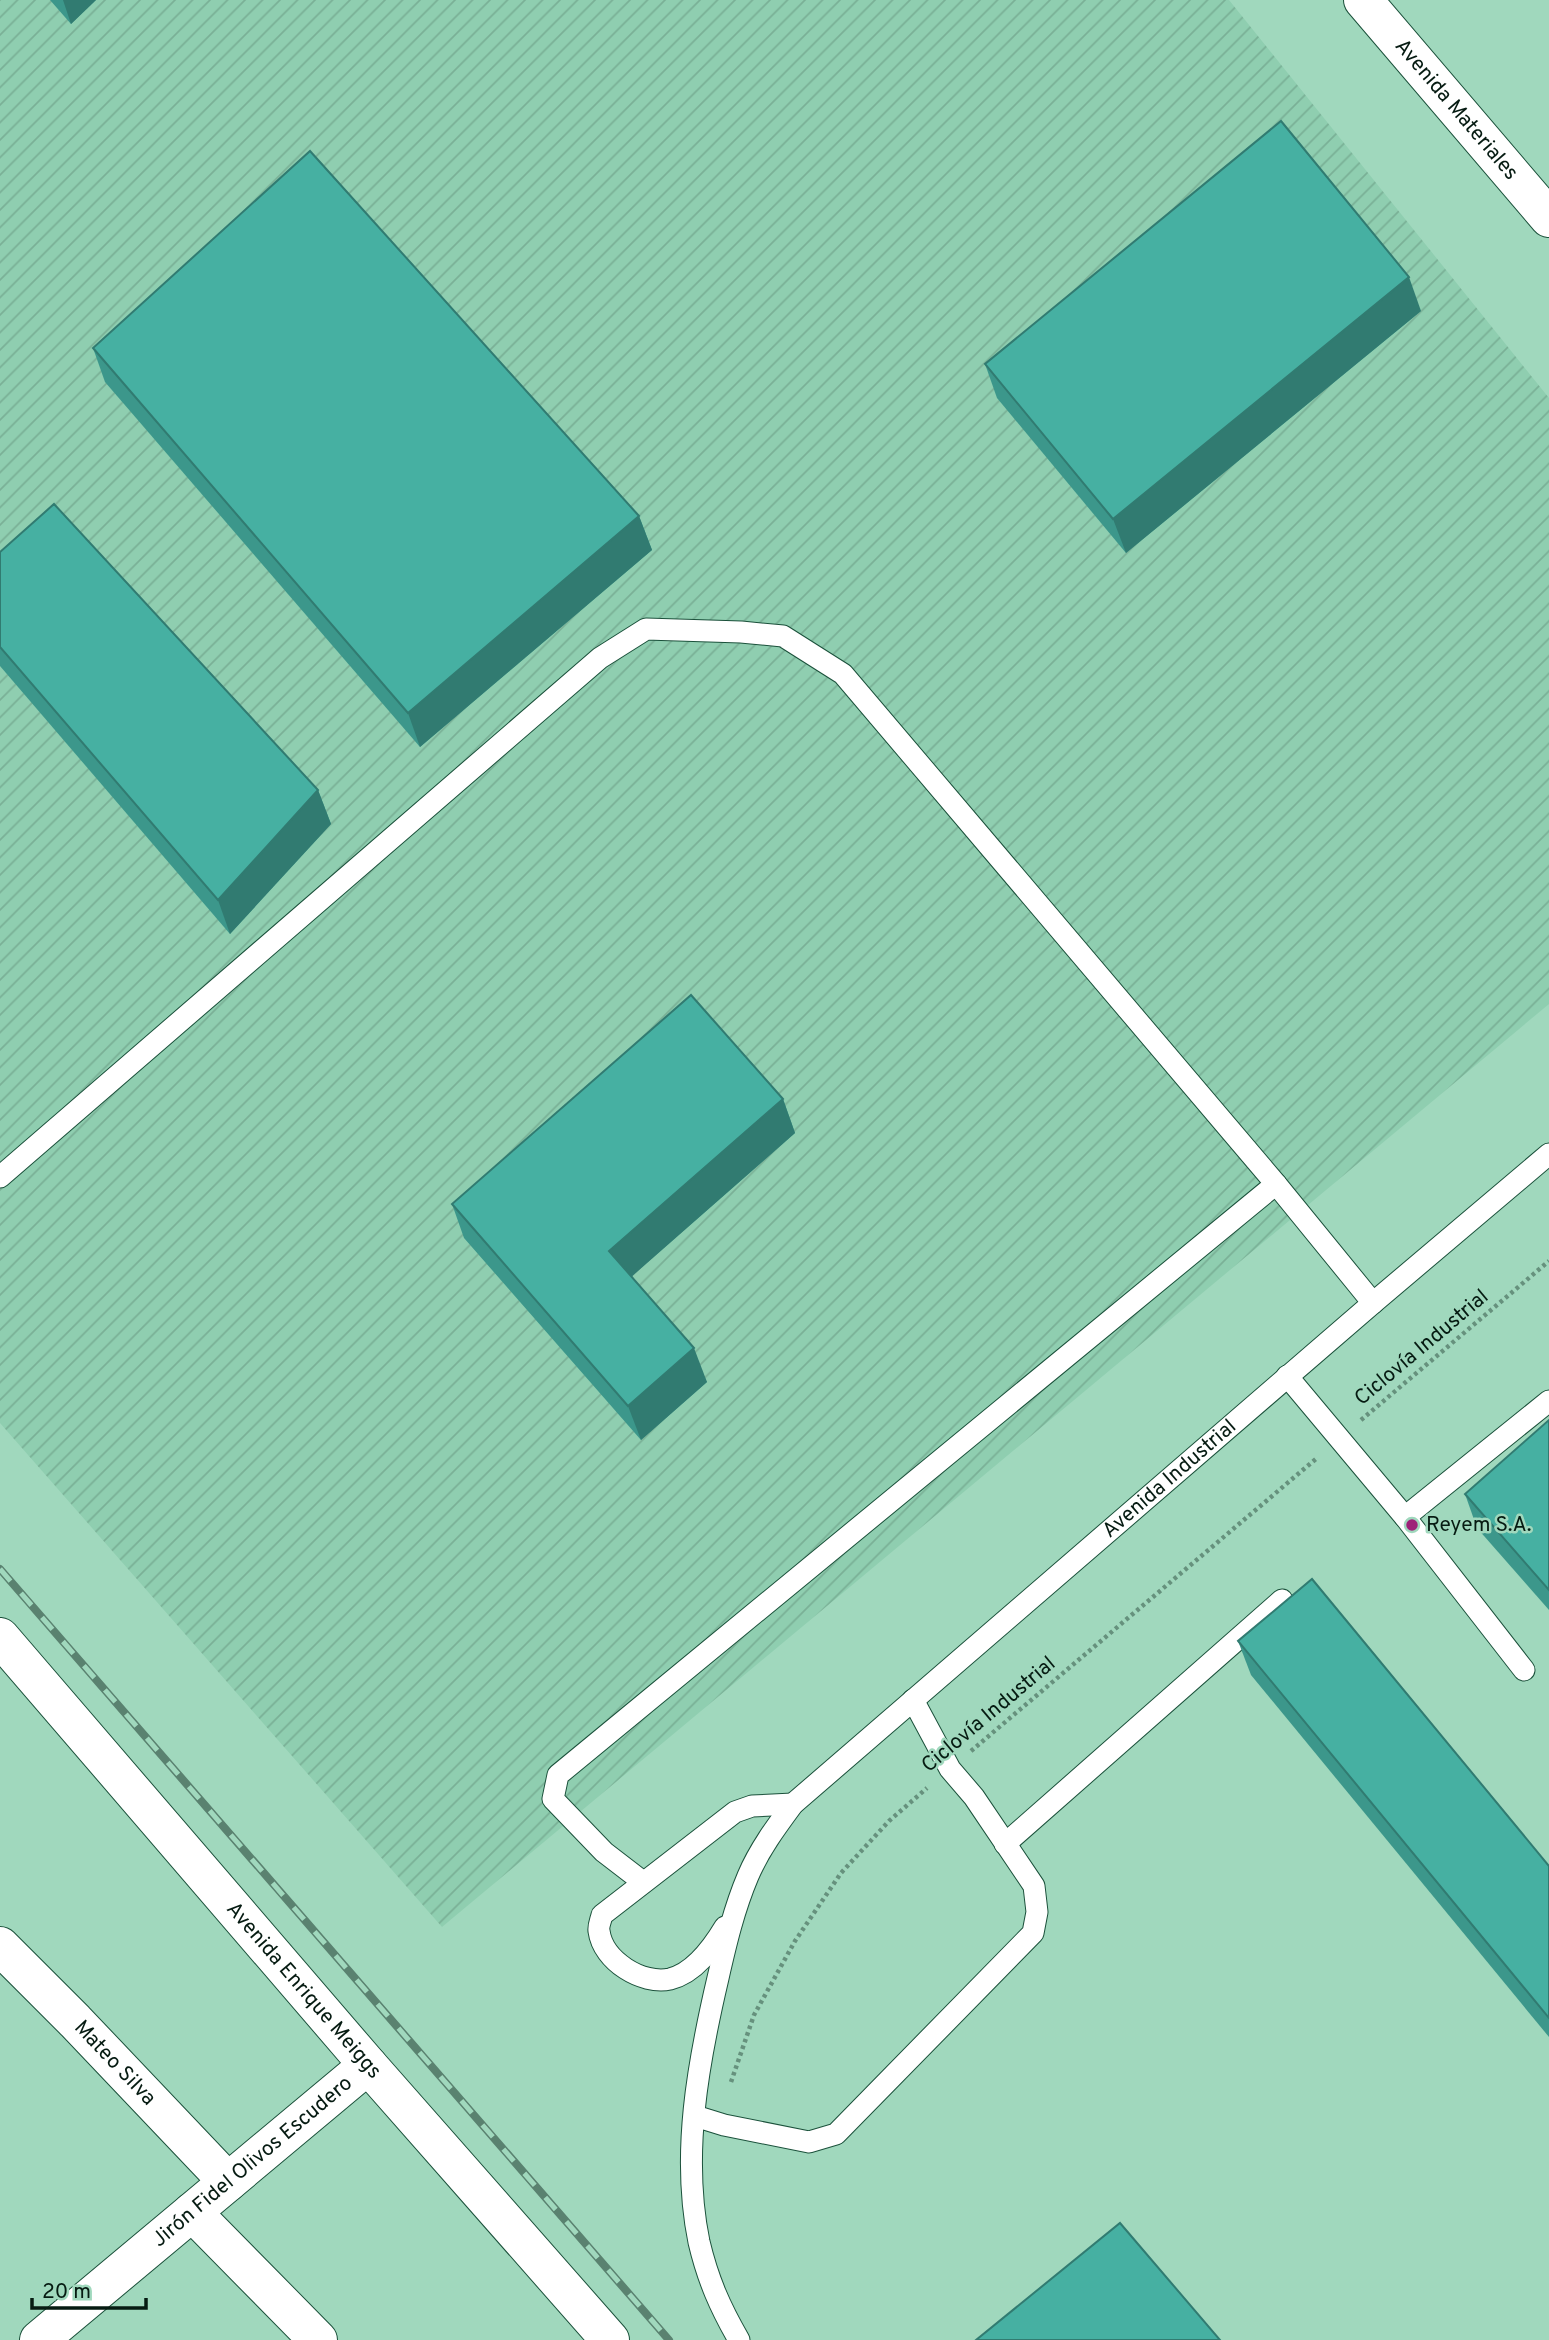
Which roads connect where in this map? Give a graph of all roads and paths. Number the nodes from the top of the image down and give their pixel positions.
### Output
1 (1363, 0) edge
2 (1549, 218) edge
3 (1549, 1154) edge
4 (0, 1177) edge
5 (1276, 1184) junction
6 (1549, 1261) edge
7 (1373, 1303) junction
8 (1287, 1376) junction
9 (1549, 1401) edge
10 (1339, 1438) junction
11 (1405, 1517) junction
12 (1282, 1600) edge
13 (0, 1637) edge
14 (1524, 1670) dead end
15 (913, 1700) junction
16 (950, 1769) junction
17 (793, 1804) junction
18 (1005, 1844) junction
19 (643, 1882) junction
20 (734, 1913) junction
21 (0, 1946) edge
22 (368, 2065) junction
23 (695, 2116) junction
24 (724, 2125) junction
25 (228, 2182) junction
26 (192, 2212) junction
27 (39, 2340) edge
28 (318, 2340) edge
29 (610, 2340) edge
30 (739, 2340) edge

1 - 2 street, Avenida Materiales
3 - 7 lane, Avenida Industrial
4 - 5 lane
5 - 7 lane
5 - 19 lane
6 - 10 path, Ciclovía Industrial
7 - 8 lane, Avenida Industrial
8 - 10 lane
8 - 15 lane, Avenida Industrial
9 - 11 lane
10 - 11 lane
10 - 16 path, Ciclovía Industrial
11 - 14 lane
12 - 18 lane
13 - 22 street, Avenida Enrique Meiggs
15 - 16 lane
15 - 17 lane, Avenida Industrial
16 - 18 lane
16 - 24 path, Ciclovía Industrial
17 - 19 lane
17 - 20 lane, Avenida Industrial
18 - 24 lane
19 - 20 lane
20 - 23 lane
21 - 25 street, Mateo Silva
22 - 25 street, Jirón Fidel Olivos Escudero
22 - 29 street, Avenida Enrique Meiggs
23 - 24 lane
23 - 30 lane
25 - 26 street, Jirón Fidel Olivos Escudero
26 - 27 street, Jirón Fidel Olivos Escudero
26 - 28 street

